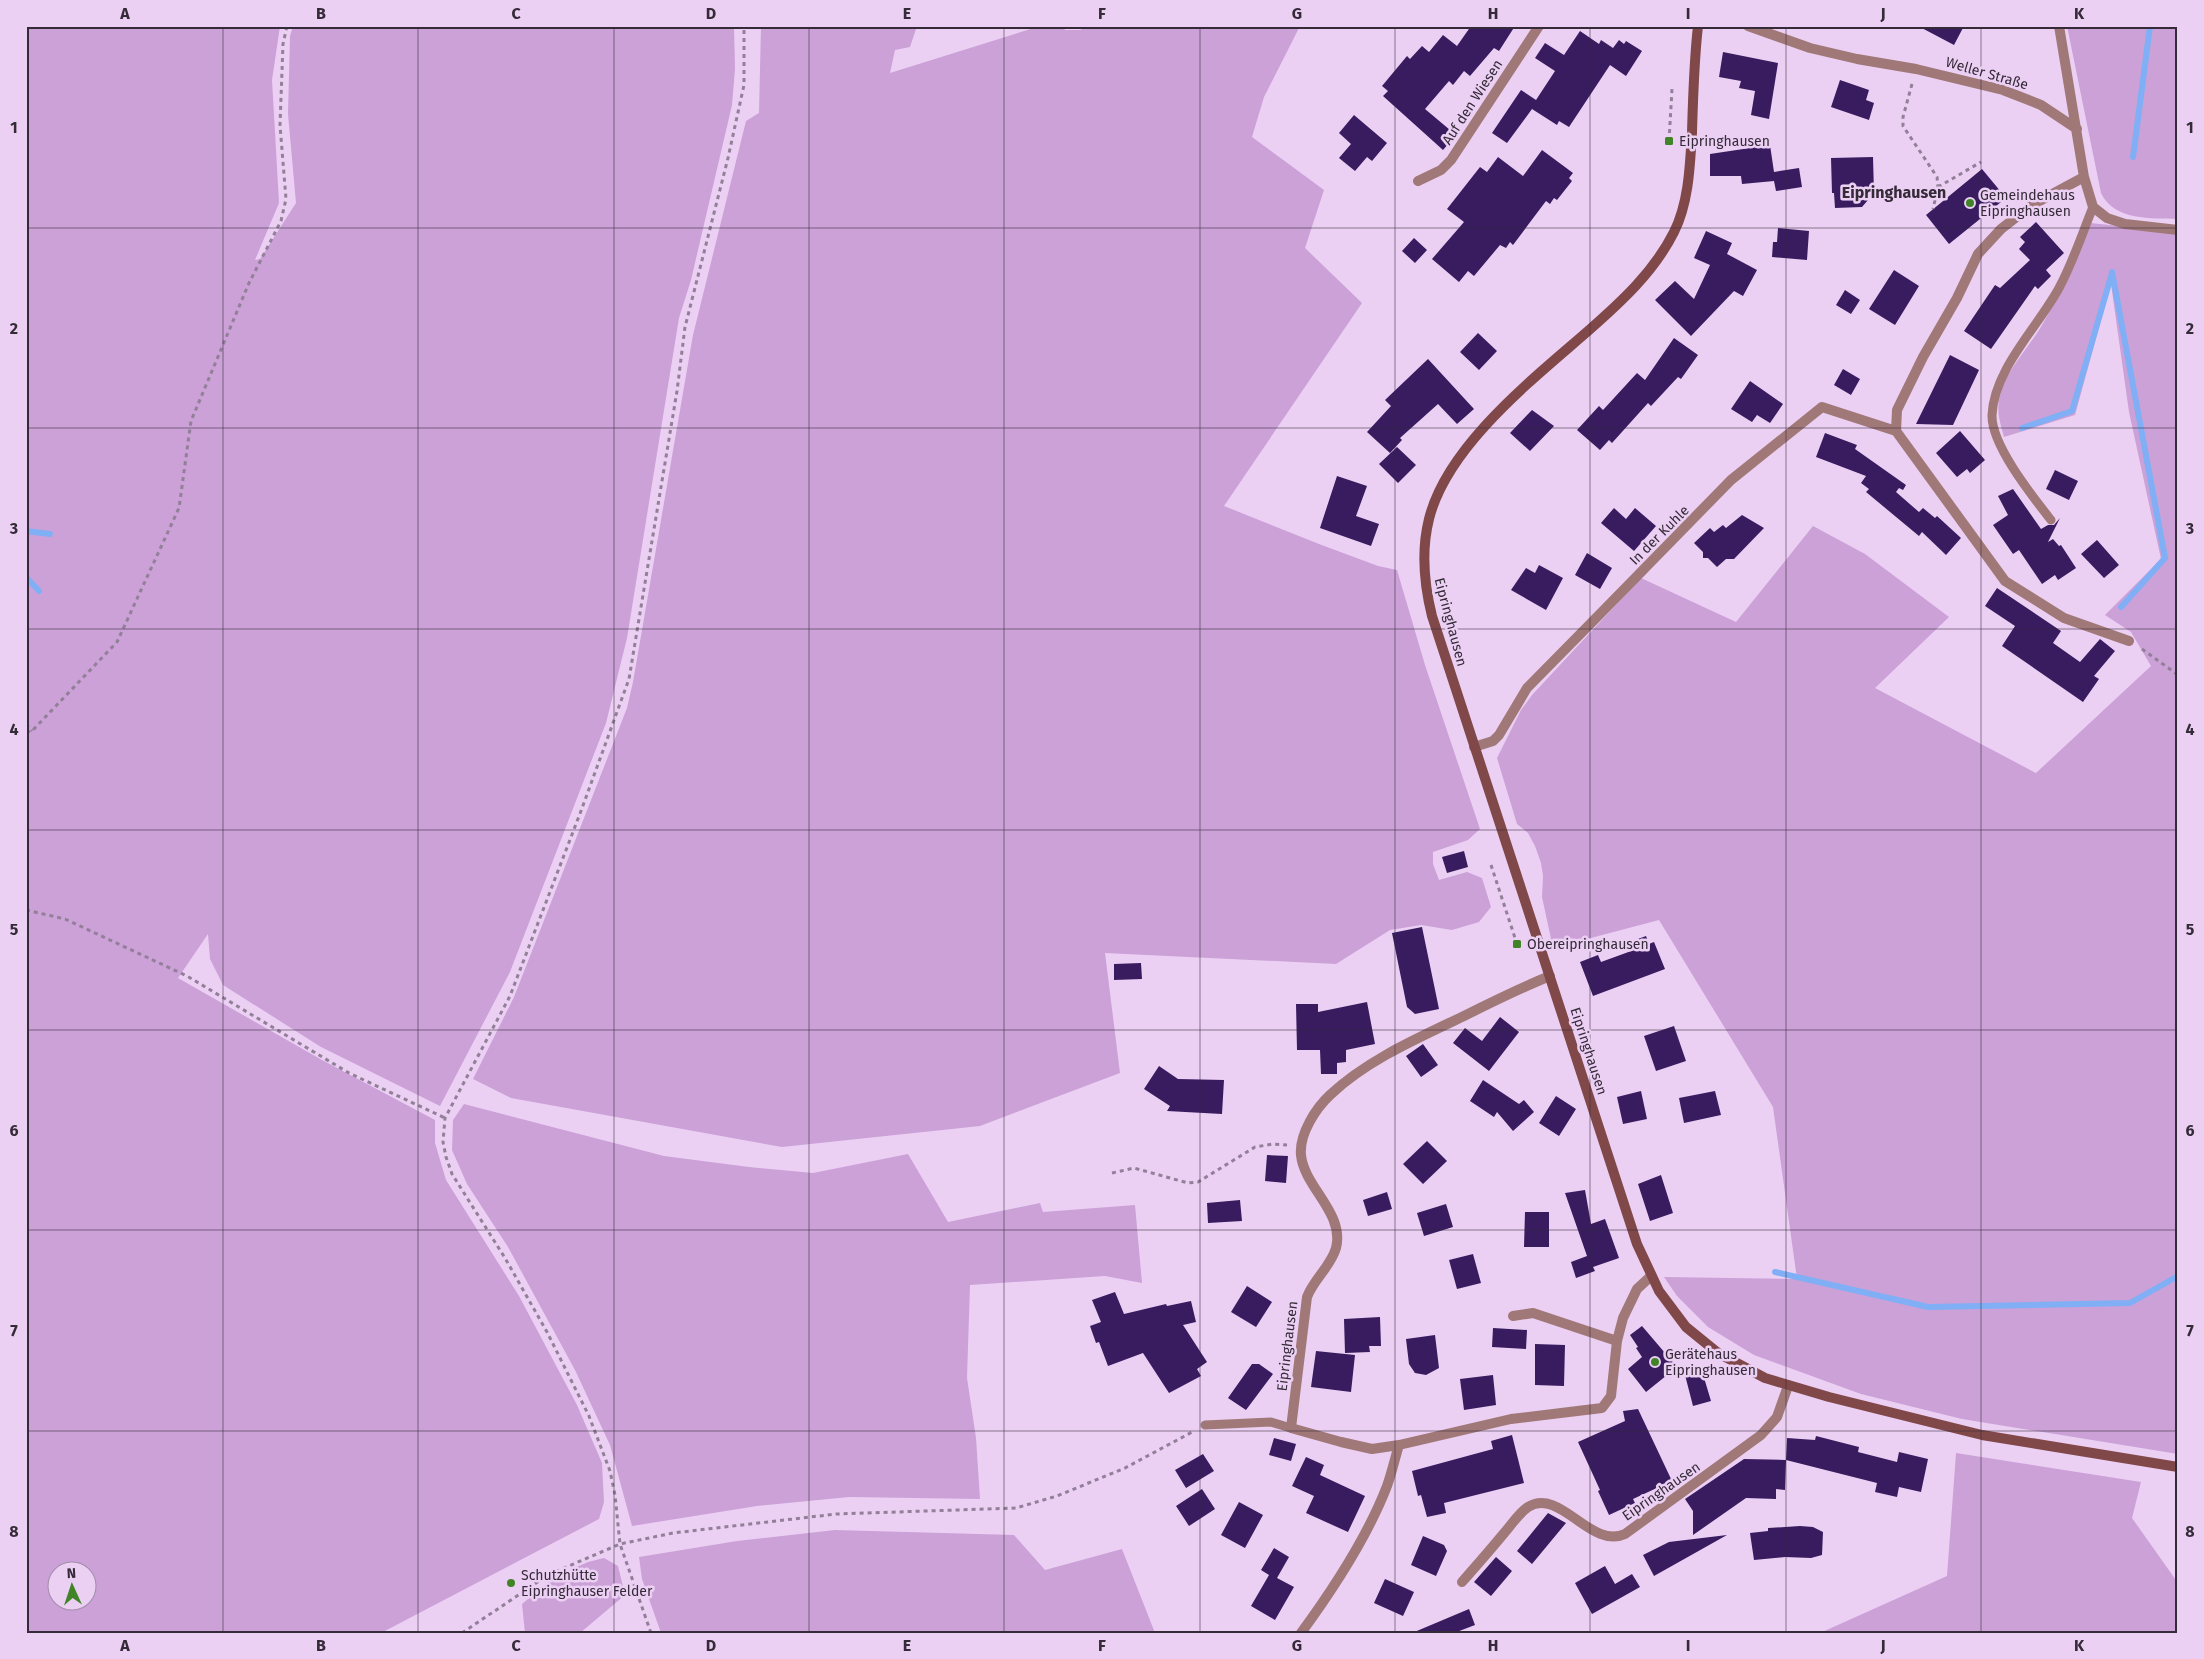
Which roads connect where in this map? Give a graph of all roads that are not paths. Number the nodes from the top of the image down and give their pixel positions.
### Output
1 (1538, 26) edge
2 (1698, 26) edge
3 (1748, 26) edge
4 (2058, 26) edge
5 (2077, 130) junction
6 (2084, 177) junction
7 (1418, 181) dead end
8 (2093, 207) junction
9 (2178, 230) edge
10 (1896, 431) junction
11 (2051, 520) dead end
12 (2129, 641) road end
13 (1474, 747) junction
14 (1550, 976) junction
15 (1650, 1277) junction
16 (1513, 1316) dead end
17 (1617, 1341) junction
18 (1788, 1386) junction
19 (1205, 1425) road end
20 (1291, 1428) junction
21 (1399, 1445) junction
22 (2178, 1467) edge
23 (1462, 1582) dead end
24 (1301, 1633) edge

1 - 7 street, Auf den Wiesen
2 - 13 main road, Eipringhausen
3 - 5 street, Weller Straße
4 - 5 street
5 - 6 street
6 - 8 street
6 - 10 street
8 - 9 street
8 - 11 lane
10 - 12 street
10 - 13 street, In der Kuhle
13 - 14 main road, Eipringhausen
14 - 15 main road, Eipringhausen
14 - 20 street, Eipringhausen
15 - 17 street
15 - 18 main road, Eipringhausen
16 - 17 street
17 - 21 street
18 - 22 main road, Eipringhausen
18 - 23 street, Eipringhausen
19 - 20 lane
20 - 21 street
21 - 24 street

